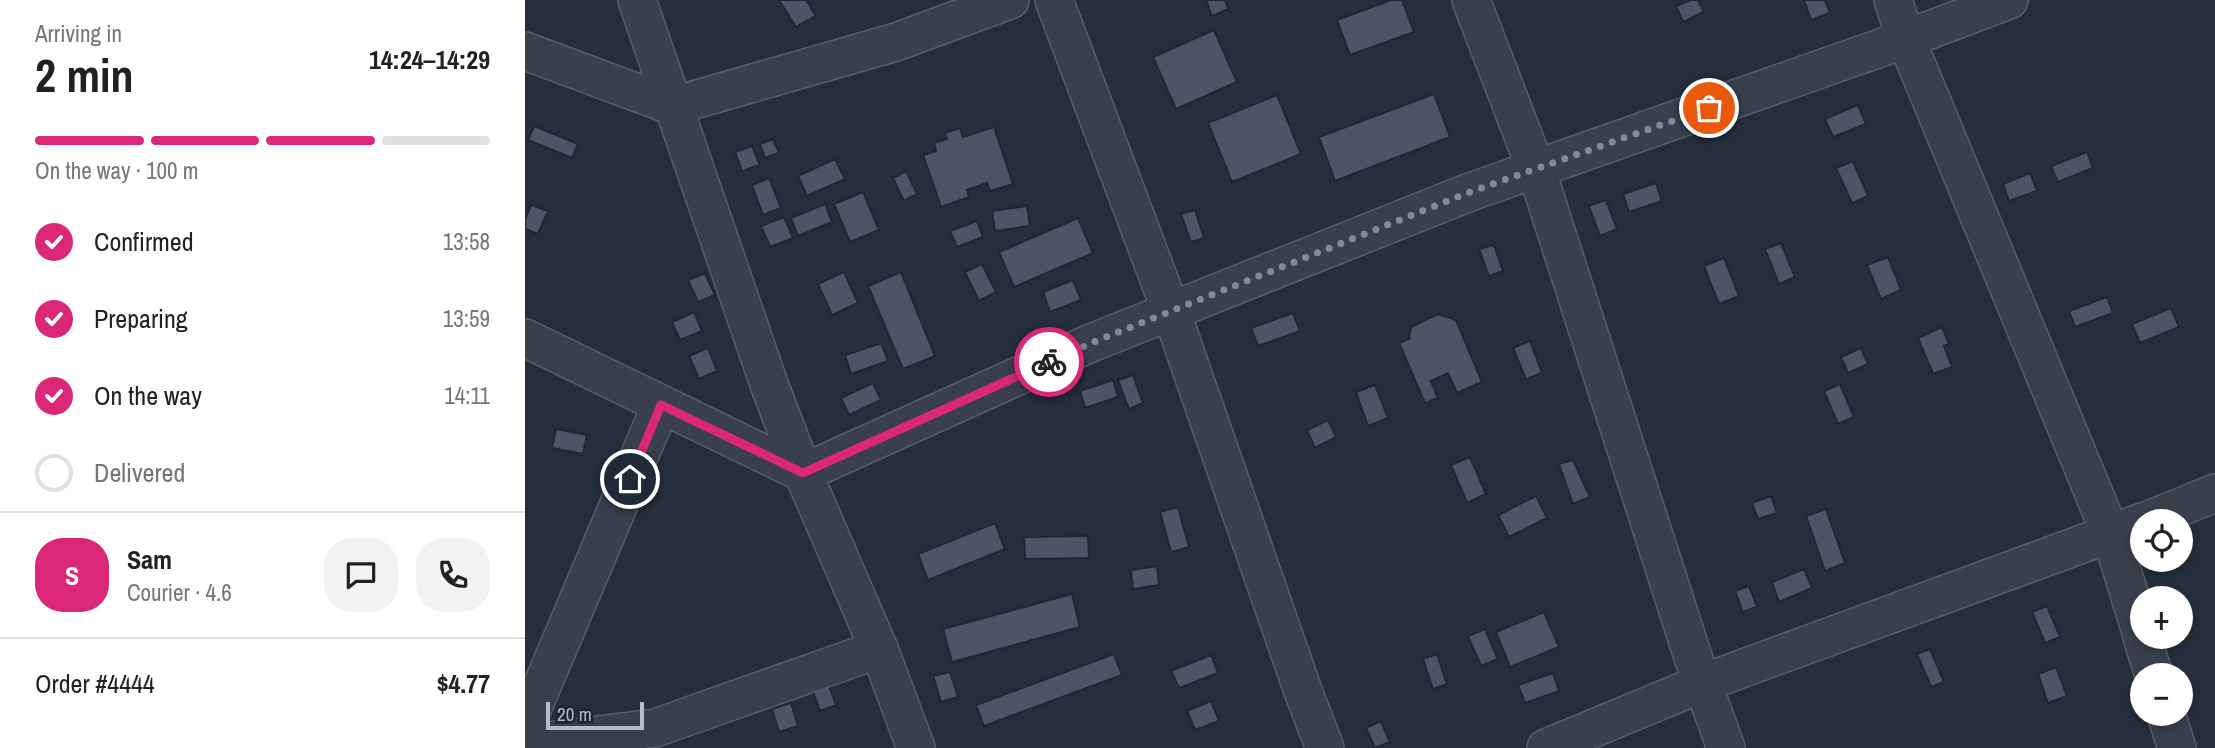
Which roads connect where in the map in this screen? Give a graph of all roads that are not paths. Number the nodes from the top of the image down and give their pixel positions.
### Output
1 (637, 0) edge
2 (1010, 0) edge
3 (1054, 0) edge
4 (1471, 0) edge
5 (1893, 0) edge
6 (2009, 0) edge
7 (1906, 39) junction
8 (525, 51) edge
9 (673, 106) junction
10 (1536, 169) junction
11 (1171, 311) junction
12 (525, 338) edge
13 (661, 405) junction
14 (803, 473) junction
15 (2215, 493) edge
16 (2175, 509) edge
17 (2130, 522) edge
18 (2130, 527) edge
19 (879, 649) junction
20 (1703, 684) junction
21 (525, 726) edge
22 (2170, 726) edge
23 (525, 744) edge
24 (916, 748) edge
25 (1325, 748) edge
26 (1546, 748) edge
27 (1725, 748) edge
28 (2177, 748) edge

1 - 9 street
2 - 9 street
3 - 11 street
4 - 10 street
5 - 7 street
6 - 7 street
7 - 10 street
7 - 17 street
8 - 9 street
9 - 14 street
10 - 11 street
10 - 20 street
11 - 14 street
11 - 25 street
12 - 13 street
13 - 14 street
13 - 21 street
14 - 19 street
15 - 16 street
18 - 20 street
19 - 23 street
19 - 24 street
20 - 26 street
20 - 27 street
22 - 28 street

